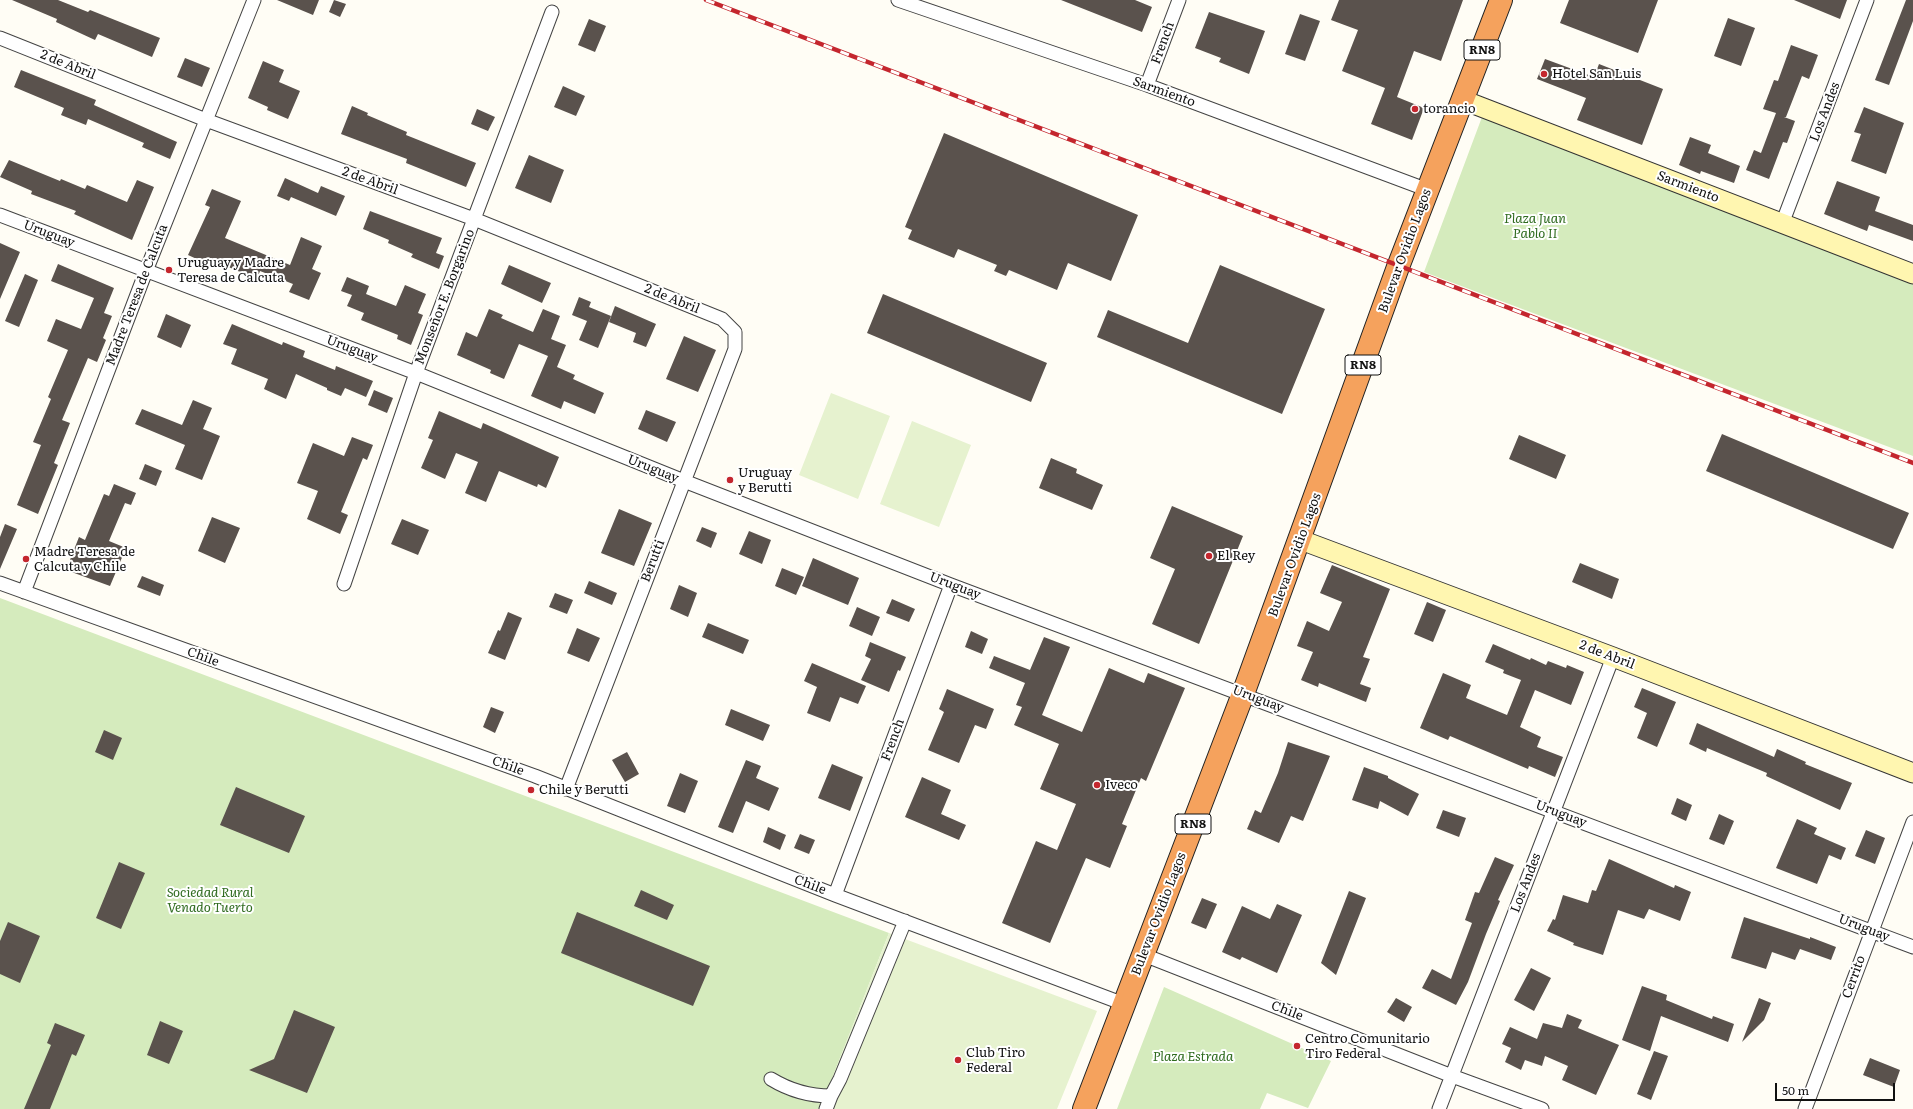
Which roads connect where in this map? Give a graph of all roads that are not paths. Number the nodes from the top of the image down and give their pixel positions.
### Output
1 (254, 0) edge
2 (898, 0) edge
3 (1179, 0) edge
4 (1501, 0) edge
5 (1867, 0) edge
6 (552, 12) dead end
7 (0, 38) edge
8 (1147, 85) junction
9 (1463, 100) junction
10 (206, 120) junction
11 (1428, 190) junction
12 (0, 215) edge
13 (474, 219) junction
14 (1782, 224) junction
15 (146, 271) junction
16 (1913, 274) edge
17 (735, 332) joint
18 (416, 373) junction
19 (684, 481) junction
20 (1301, 540) junction
21 (0, 583) edge
22 (344, 584) dead end
23 (951, 585) junction
24 (24, 592) junction
25 (1613, 657) junction
26 (1243, 694) junction
27 (1913, 774) edge
28 (566, 789) junction
29 (1554, 811) junction
30 (1913, 822) edge
31 (835, 895) junction
32 (905, 921) junction
33 (1871, 931) junction
34 (1913, 947) edge
35 (1144, 955) junction
36 (1124, 1004) junction
37 (1452, 1076) junction
38 (771, 1079) dead end
39 (831, 1096) junction
40 (826, 1109) edge
41 (1084, 1109) edge
42 (1439, 1109) edge
43 (1542, 1109) edge
44 (1805, 1109) edge

1 - 10 street, Madre Teresa de Calcuta
2 - 8 street, Sarmiento
3 - 8 street, French
4 - 9 highway, Bulevar Ovidio Lagos / RN8
5 - 14 street, Los Andes
6 - 13 street, Monseñor E. Borgarino
7 - 10 street, 2 de Abril
8 - 11 street, Sarmiento
9 - 11 highway, Bulevar Ovidio Lagos / RN8
9 - 14 main road, Sarmiento
10 - 13 street, 2 de Abril
10 - 15 street, Madre Teresa de Calcuta
11 - 20 highway, Bulevar Ovidio Lagos / RN8
12 - 15 street, Uruguay
13 - 17 street, 2 de Abril
13 - 18 street, Monseñor E. Borgarino
14 - 16 main road, Sarmiento
15 - 18 street, Uruguay
15 - 24 street, Madre Teresa de Calcuta
17 - 19 street, Berutti
18 - 19 street, Uruguay
18 - 22 street, Monseñor E. Borgarino
19 - 23 street, Uruguay
19 - 28 street, Berutti
20 - 25 main road, 2 de Abril
20 - 26 highway, Bulevar Ovidio Lagos / RN8
21 - 24 street, Chile
23 - 26 street, Uruguay
23 - 31 street, French
24 - 28 street, Chile
25 - 27 main road, 2 de Abril
25 - 29 street, Los Andes
26 - 29 street, Uruguay
26 - 35 highway, Bulevar Ovidio Lagos / RN8
28 - 31 street, Chile
29 - 33 street, Uruguay
29 - 37 street, Los Andes
30 - 33 street, Cerrito
31 - 32 street, Chile
32 - 36 street, Chile
32 - 39 street
33 - 34 street, Uruguay
33 - 44 street, Cerrito
35 - 36 highway, Bulevar Ovidio Lagos / RN8
35 - 37 street, Chile
36 - 41 highway, Bulevar Ovidio Lagos / RN8
37 - 42 street, Los Andes
37 - 43 street, Chile
38 - 39 street
39 - 40 street

